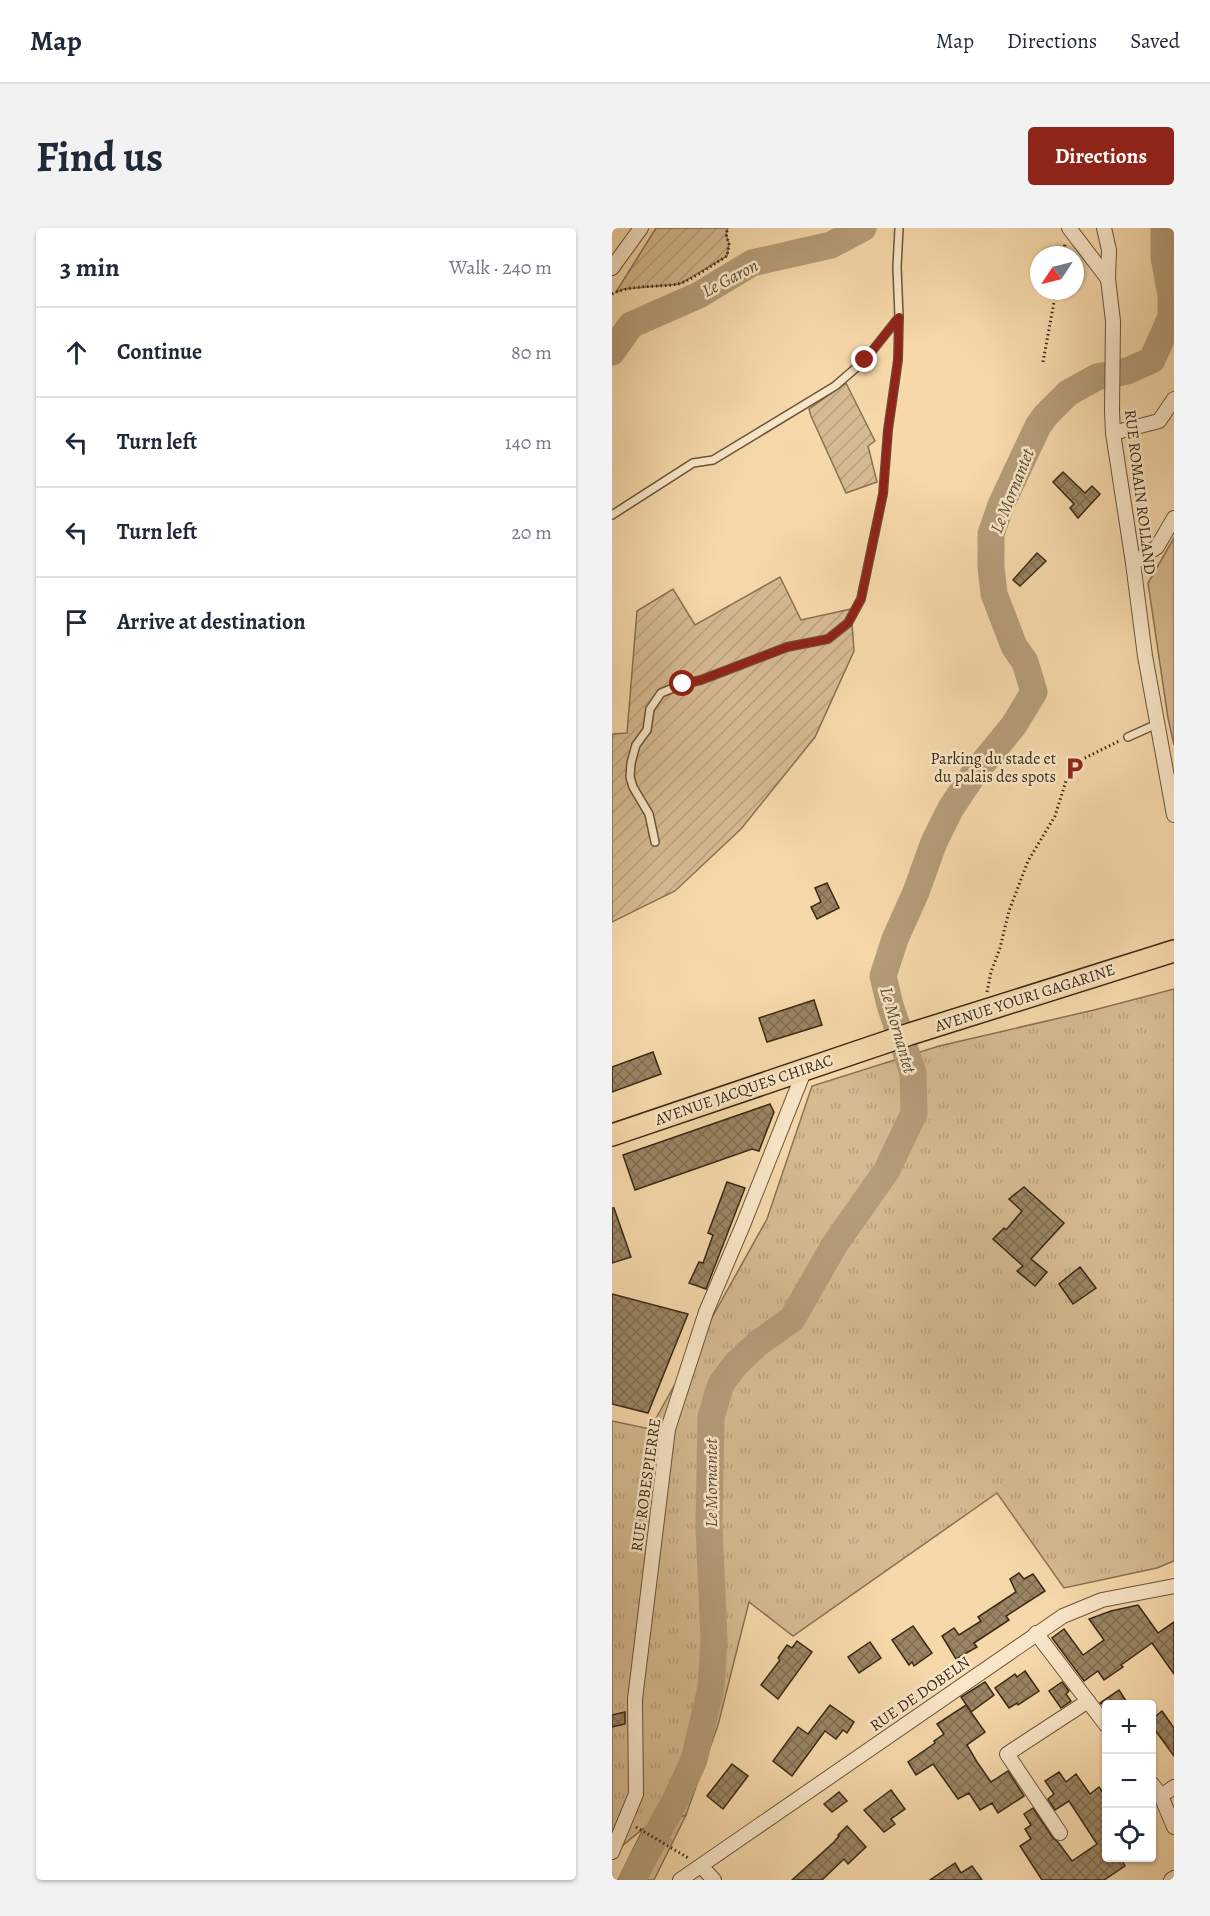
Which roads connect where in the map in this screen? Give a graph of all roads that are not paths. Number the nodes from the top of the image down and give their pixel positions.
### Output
1 (641, 228) edge
2 (899, 228) edge
3 (1069, 228) edge
4 (1104, 228) edge
5 (612, 268) edge
6 (1108, 279) junction
7 (899, 317) junction
8 (1174, 399) edge
9 (1113, 433) junction
10 (612, 515) edge
11 (1174, 518) edge
12 (1133, 563) junction
13 (1157, 724) junction
14 (1128, 737) road end
15 (1174, 815) edge
16 (655, 842) dead end
17 (1174, 951) edge
18 (876, 1045) joint
19 (805, 1069) junction
20 (612, 1135) edge
21 (1174, 1586) edge
22 (1036, 1633) junction
23 (1088, 1701) junction
24 (1102, 1719) edge
25 (1174, 1787) edge
26 (1156, 1789) edge
27 (1161, 1796) junction
28 (1174, 1827) edge
29 (1060, 1833) dead end
30 (612, 1852) edge
31 (701, 1866) junction
32 (680, 1880) edge
33 (714, 1880) edge

1 - 5 street
2 - 7 lane
3 - 6 street
4 - 6 street, RUE ROMAIN ROLLAND
6 - 9 street, RUE ROMAIN ROLLAND
7 - 10 lane
7 - 16 lane
8 - 9 street
9 - 12 street, RUE ROMAIN ROLLAND
11 - 12 street
12 - 13 street, RUE ROMAIN ROLLAND
13 - 14 lane
13 - 15 street, RUE ROMAIN ROLLAND
17 - 18 main road, AVENUE YOURI GAGARINE
18 - 19 main road, AVENUE JACQUES CHIRAC
19 - 20 main road, AVENUE JACQUES CHIRAC
19 - 30 street, RUE ROBESPIERRE
21 - 22 street, RUE DE DOBELN
22 - 23 street
22 - 31 street, RUE DE DOBELN
23 - 24 street
23 - 29 street
25 - 27 street
26 - 27 street
27 - 28 street
31 - 32 street, RUE DE DOBELN
31 - 33 street

